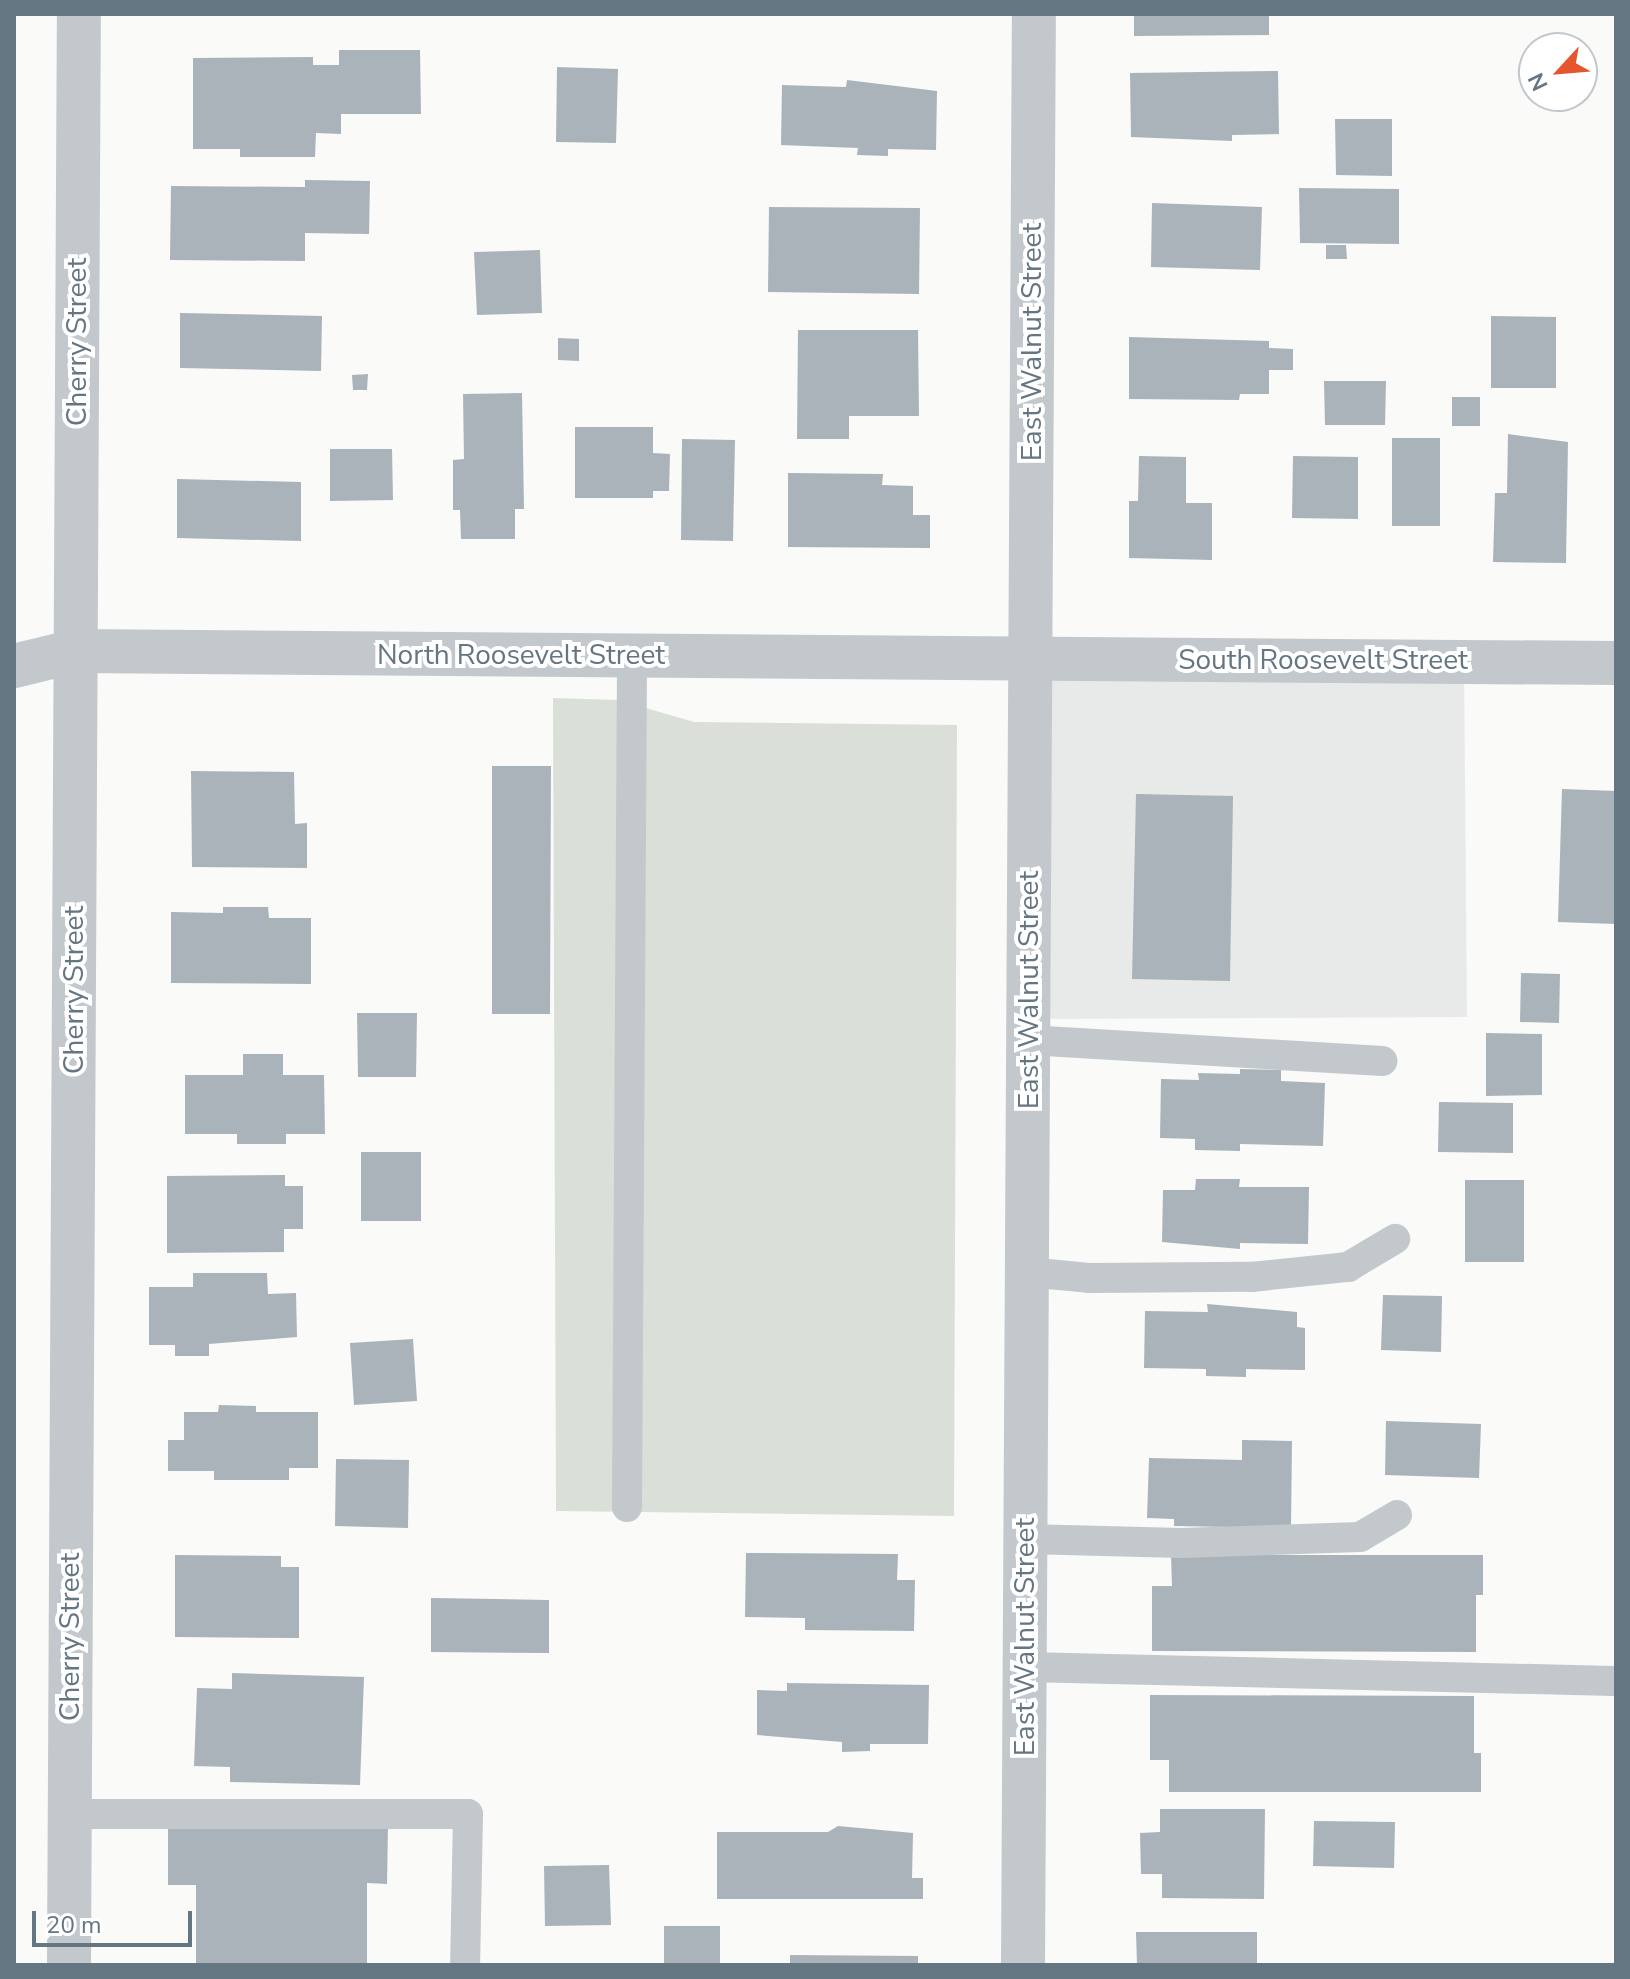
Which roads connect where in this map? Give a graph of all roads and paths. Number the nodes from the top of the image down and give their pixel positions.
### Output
1 (79, 14) edge
2 (1034, 14) edge
3 (76, 651) junction
4 (632, 656) junction
5 (1031, 658) junction
6 (1616, 663) edge
7 (14, 666) edge
8 (1028, 1040) junction
9 (1382, 1061) dead end
10 (1395, 1239) dead end
11 (1027, 1272) junction
12 (627, 1507) dead end
13 (1397, 1515) dead end
14 (1026, 1539) junction
15 (1025, 1667) junction
16 (1614, 1681) dead end
17 (69, 1814) junction
18 (69, 1965) edge
19 (465, 1965) edge
20 (1023, 1965) edge

1 - 3 street, Cherry Street
2 - 5 street, East Walnut Street
3 - 4 street, North Roosevelt Street
3 - 7 street, North Roosevelt Street
3 - 17 street, Cherry Street
4 - 5 street, North Roosevelt Street
4 - 12 lane
5 - 6 street, South Roosevelt Street
5 - 8 street, East Walnut Street
8 - 9 lane
8 - 11 street, East Walnut Street
10 - 11 lane
11 - 14 street, East Walnut Street
13 - 14 lane
14 - 15 street, East Walnut Street
15 - 16 lane
15 - 20 street, East Walnut Street
17 - 18 street, Cherry Street
17 - 19 lane

